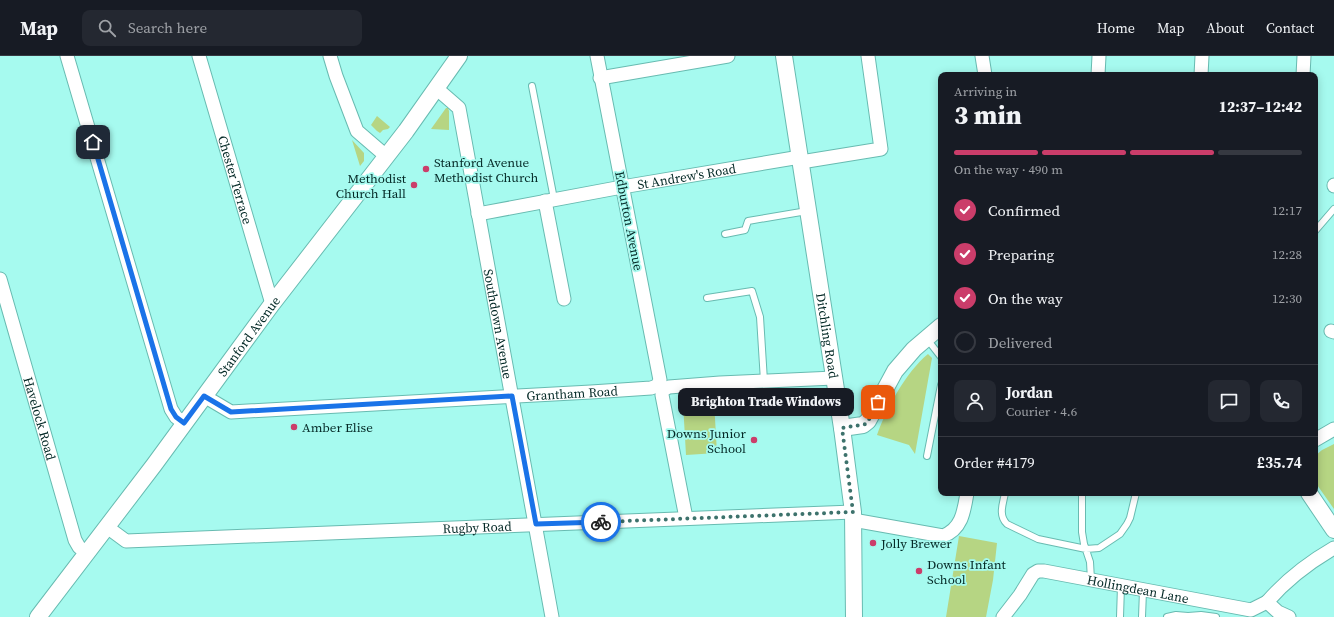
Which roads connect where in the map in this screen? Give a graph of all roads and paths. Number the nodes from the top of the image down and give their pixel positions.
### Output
1 (67, 56) edge
2 (199, 56) edge
3 (330, 56) edge
4 (597, 56) edge
5 (728, 56) edge
6 (784, 56) edge
7 (868, 56) edge
8 (982, 56) edge
9 (1099, 56) edge
10 (1202, 56) edge
11 (1304, 56) edge
12 (456, 57) edge
13 (985, 72) edge
14 (1098, 72) edge
15 (1201, 72) edge
16 (1303, 72) edge
17 (600, 78) junction
18 (532, 86) dead end
19 (436, 88) junction
20 (386, 156) junction
21 (800, 160) junction
22 (622, 187) junction
23 (549, 200) junction
24 (1334, 209) edge
25 (807, 212) junction
26 (478, 214) junction
27 (1318, 228) edge
28 (725, 234) dead end
29 (0, 279) edge
30 (707, 298) dead end
31 (564, 299) dead end
32 (272, 304) junction
33 (938, 328) edge
34 (926, 337) junction
35 (938, 353) edge
36 (834, 378) junction
37 (764, 381) junction
38 (660, 388) junction
39 (204, 396) junction
40 (512, 396) junction
41 (938, 400) edge
42 (184, 423) junction
43 (842, 428) junction
44 (1334, 429) edge
45 (1318, 438) edge
46 (927, 456) dead end
47 (966, 496) edge
48 (1005, 496) edge
49 (1082, 496) edge
50 (1135, 496) edge
51 (1311, 496) edge
52 (853, 516) junction
53 (686, 518) junction
54 (536, 524) junction
55 (108, 527) junction
56 (1334, 530) edge
57 (1334, 548) edge
58 (1086, 549) junction
59 (87, 553) junction
60 (1091, 580) junction
61 (1121, 586) junction
62 (1143, 591) junction
63 (1267, 602) junction
64 (38, 617) edge
65 (552, 617) edge
66 (854, 617) edge
67 (1003, 617) edge
68 (1120, 617) edge
69 (1142, 617) edge
70 (1167, 617) edge
71 (1216, 617) edge
72 (1289, 617) edge

1 - 42 street
2 - 32 street, Chester Terrace
3 - 20 street
4 - 17 street, Edburton Avenue
5 - 17 street
6 - 21 street, Ditchling Road
7 - 21 street, St Andrew's Road
8 - 13 street
9 - 14 street
10 - 15 street
11 - 16 street
12 - 19 street, Stanford Avenue
17 - 22 street, Edburton Avenue
18 - 23 lane
19 - 20 street, Stanford Avenue
19 - 26 street, Southdown Avenue
20 - 32 street, Stanford Avenue
21 - 22 street, St Andrew's Road
21 - 25 street, Ditchling Road
22 - 23 street, St Andrew's Road
22 - 38 street, Edburton Avenue
23 - 26 street, St Andrew's Road
23 - 31 street
24 - 27 lane
25 - 28 lane
25 - 36 street, Ditchling Road
26 - 40 street, Southdown Avenue
29 - 59 street, Havelock Road
30 - 37 lane
32 - 39 street, Stanford Avenue
33 - 34 street
34 - 35 lane
34 - 43 street
36 - 37 street, Grantham Road
36 - 43 street, Ditchling Road
37 - 38 street, Grantham Road
38 - 40 street, Grantham Road
38 - 53 street, Edburton Avenue
39 - 40 street, Grantham Road
39 - 42 street, Stanford Avenue
40 - 54 street, Southdown Avenue
41 - 46 lane
42 - 55 street, Stanford Avenue
43 - 52 street, Ditchling Road
44 - 45 street
47 - 52 street, Rugby Road
48 - 58 lane
49 - 58 lane
50 - 58 lane
51 - 56 street
52 - 53 street, Rugby Road
52 - 66 street, Ditchling Road
53 - 54 street, Rugby Road
54 - 55 street, Rugby Road
54 - 65 street, Southdown Avenue
55 - 59 street, Stanford Avenue
57 - 63 street
58 - 60 lane
59 - 64 street, Stanford Avenue
60 - 61 street, Hollingdean Lane
60 - 67 street, Hollingdean Lane
61 - 62 street, Hollingdean Lane
61 - 68 lane
62 - 63 street, Hollingdean Lane
62 - 69 lane
63 - 72 street
70 - 71 lane

